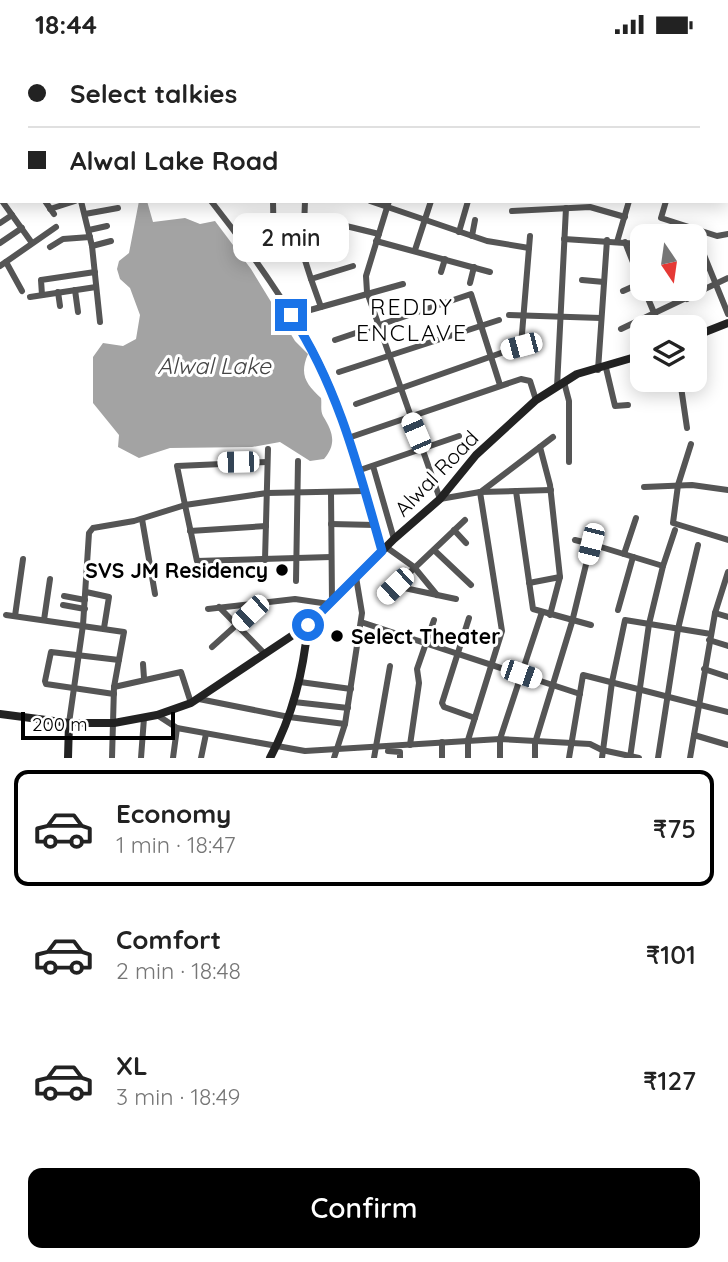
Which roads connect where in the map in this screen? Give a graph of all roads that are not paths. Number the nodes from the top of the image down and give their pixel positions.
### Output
1 (3, 203) edge
2 (46, 203) edge
3 (70, 203) edge
4 (82, 203) edge
5 (213, 203) edge
6 (273, 203) edge
7 (305, 203) edge
8 (430, 203) edge
9 (467, 203) edge
10 (555, 203) edge
11 (628, 203) edge
12 (666, 203) edge
13 (388, 204) edge
14 (118, 208) dead end
15 (566, 208) junction
16 (512, 211) dead end
17 (553, 211) junction
18 (12, 215) junction
19 (85, 215) junction
20 (625, 217) junction
21 (475, 220) dead end
22 (425, 222) junction
23 (0, 223) edge
24 (304, 225) junction
25 (107, 226) dead end
26 (274, 226) junction
27 (56, 227) dead end
28 (22, 228) junction
29 (458, 232) junction
30 (89, 234) junction
31 (728, 234) edge
32 (472, 236) junction
33 (530, 236) dead end
34 (377, 237) junction
35 (564, 239) junction
36 (607, 240) junction
37 (111, 241) dead end
38 (621, 242) junction
39 (0, 243) edge
40 (32, 243) junction
41 (630, 243) edge
42 (92, 246) junction
43 (50, 247) dead end
44 (529, 249) junction
45 (415, 250) junction
46 (332, 253) dead end
47 (304, 257) junction
48 (630, 258) edge
49 (445, 259) junction
50 (707, 261) edge
51 (3, 264) edge
52 (353, 265) dead end
53 (474, 267) junction
54 (95, 272) junction
55 (441, 272) dead end
56 (490, 272) dead end
57 (728, 278) edge
58 (312, 279) junction
59 (582, 281) dead end
60 (604, 282) junction
61 (470, 283) dead end
62 (718, 283) junction
63 (403, 284) dead end
64 (96, 286) junction
65 (630, 289) edge
66 (707, 289) edge
67 (75, 290) junction
68 (22, 291) dead end
69 (623, 291) dead end
70 (58, 292) junction
71 (368, 292) junction
72 (42, 295) junction
73 (30, 297) dead end
74 (649, 301) edge
75 (683, 301) edge
76 (60, 306) dead end
77 (321, 307) junction
78 (78, 312) dead end
79 (303, 312) dead end
80 (728, 314) edge
81 (509, 315) dead end
82 (524, 315) junction
83 (655, 315) joint
84 (560, 317) junction
85 (601, 318) junction
86 (499, 320) dead end
87 (100, 322) dead end
88 (728, 323) edge
89 (480, 325) junction
90 (630, 325) edge
91 (379, 326) junction
92 (621, 329) dead end
93 (707, 331) edge
94 (335, 340) dead end
95 (490, 355) junction
96 (389, 357) junction
97 (630, 359) edge
98 (602, 369) junction
99 (339, 372) dead end
100 (500, 385) junction
101 (560, 385) junction
102 (399, 387) junction
103 (682, 392) edge
104 (536, 400) junction
105 (356, 404) dead end
106 (628, 405) dead end
107 (409, 418) junction
108 (687, 428) dead end
109 (459, 436) dead end
110 (553, 437) dead end
111 (348, 438) junction
112 (691, 444) dead end
113 (540, 447) junction
114 (268, 449) dead end
115 (422, 449) junction
116 (298, 461) dead end
117 (267, 462) junction
118 (569, 462) dead end
119 (373, 466) junction
120 (360, 470) junction
121 (678, 485) junction
122 (644, 487) dead end
123 (551, 490) junction
124 (728, 490) edge
125 (366, 491) junction
126 (516, 491) junction
127 (298, 492) junction
128 (331, 492) junction
129 (480, 492) junction
130 (267, 493) junction
131 (440, 499) junction
132 (185, 505) junction
133 (636, 518) dead end
134 (142, 519) junction
135 (465, 520) dead end
136 (331, 524) junction
137 (375, 525) junction
138 (266, 526) junction
139 (454, 530) junction
140 (675, 530) dead end
141 (190, 531) junction
142 (394, 539) junction
143 (575, 540) dead end
144 (728, 540) edge
145 (466, 543) dead end
146 (591, 544) junction
147 (698, 545) dead end
148 (384, 549) junction
149 (434, 549) junction
150 (624, 554) junction
151 (331, 557) junction
152 (633, 557) junction
153 (296, 558) junction
154 (23, 559) dead end
155 (265, 559) junction
156 (663, 566) junction
157 (414, 567) junction
158 (728, 572) edge
159 (356, 577) junction
160 (560, 577) junction
161 (50, 579) dead end
162 (296, 581) dead end
163 (530, 583) junction
164 (471, 585) dead end
165 (395, 586) junction
166 (86, 592) junction
167 (155, 594) dead end
168 (437, 595) junction
169 (64, 596) dead end
170 (385, 596) dead end
171 (456, 599) dead end
172 (83, 600) junction
173 (263, 601) junction
174 (331, 602) junction
175 (62, 605) dead end
176 (219, 607) junction
177 (83, 608) junction
178 (208, 609) dead end
179 (618, 610) dead end
180 (546, 613) junction
181 (715, 613) junction
182 (6, 615) dead end
183 (15, 616) junction
184 (728, 617) edge
185 (469, 618) dead end
186 (44, 620) junction
187 (434, 620) dead end
188 (361, 622) junction
189 (572, 622) junction
190 (238, 624) junction
191 (649, 624) junction
192 (83, 625) junction
193 (308, 625) junction
194 (591, 625) dead end
195 (104, 628) junction
196 (678, 629) junction
197 (710, 637) junction
198 (426, 643) junction
199 (728, 646) edge
200 (212, 647) dead end
201 (264, 653) junction
202 (458, 653) junction
203 (79, 655) junction
204 (119, 660) junction
205 (143, 664) dead end
206 (492, 664) junction
207 (390, 666) dead end
208 (704, 669) junction
209 (521, 674) junction
210 (728, 677) edge
211 (144, 678) junction
212 (300, 682) junction
213 (612, 682) junction
214 (553, 685) junction
215 (640, 688) junction
216 (74, 689) junction
217 (351, 689) junction
218 (114, 691) junction
219 (580, 694) junction
220 (669, 695) junction
221 (195, 701) junction
222 (294, 702) junction
223 (697, 702) junction
224 (348, 708) junction
225 (728, 712) edge
226 (0, 714) edge
227 (157, 715) junction
228 (289, 717) junction
229 (144, 718) junction
230 (475, 718) junction
231 (69, 723) junction
232 (114, 723) junction
233 (345, 724) junction
234 (177, 728) junction
235 (206, 734) junction
236 (694, 735) junction
237 (500, 739) junction
238 (468, 740) junction
239 (442, 742) junction
240 (535, 743) junction
241 (570, 743) junction
242 (376, 745) junction
243 (410, 745) junction
244 (728, 745) edge
245 (276, 747) junction
246 (352, 749) junction
247 (336, 750) junction
248 (387, 751) edge
249 (303, 754) edge
250 (602, 754) edge
251 (320, 755) edge
252 (630, 757) edge
253 (68, 758) edge
254 (112, 758) edge
255 (141, 758) edge
256 (173, 758) edge
257 (201, 758) edge
258 (270, 758) edge
259 (334, 758) edge
260 (351, 758) edge
261 (374, 758) edge
262 (400, 758) edge
263 (442, 758) edge
264 (468, 758) edge
265 (500, 758) edge
266 (535, 758) edge
267 (569, 758) edge
268 (639, 758) edge
269 (658, 758) edge
270 (690, 758) edge

1 - 18 street
2 - 3 street
4 - 19 street
5 - 111 street
6 - 26 street
7 - 24 street
8 - 22 street
9 - 29 street
10 - 17 street
11 - 20 street
12 - 31 street
13 - 22 street
13 - 34 street
14 - 19 street
15 - 17 street
15 - 20 street
15 - 35 street
16 - 17 street
18 - 23 street
18 - 28 street
19 - 30 street
20 - 38 street
21 - 32 street
22 - 29 street
22 - 45 street
24 - 26 street
24 - 34 street
24 - 47 street
25 - 30 street
26 - 47 street
27 - 40 street
28 - 39 street
28 - 40 street
29 - 32 street
30 - 42 street
30 - 43 street
32 - 44 street
33 - 44 street
34 - 45 street
34 - 71 street
35 - 36 street
35 - 84 street
36 - 38 street
36 - 60 street
37 - 42 street
38 - 41 street
38 - 48 street
40 - 51 street
42 - 54 street
44 - 82 street
45 - 49 street
46 - 47 street
47 - 58 street
49 - 53 street
49 - 55 street
50 - 62 street
51 - 68 street
52 - 58 street
53 - 56 street
53 - 61 street
54 - 64 street
54 - 72 street
57 - 62 street
58 - 77 street
59 - 60 street
60 - 85 street
62 - 66 street
62 - 80 street
63 - 71 street
64 - 67 street
64 - 87 street
65 - 69 street
67 - 70 street
67 - 78 street
70 - 72 street
70 - 76 street
71 - 77 street
71 - 91 street
72 - 73 street
74 - 83 street
75 - 83 street
77 - 79 street
81 - 82 street
82 - 84 street
82 - 95 street
84 - 85 street
84 - 101 street
85 - 98 street
86 - 89 street
88 - 93 main road
89 - 91 street
89 - 95 street
89 - 96 street
90 - 92 street
91 - 94 street
91 - 96 street
95 - 100 street
95 - 102 street
96 - 99 street
96 - 102 street
97 - 98 main road, Alwal Road
98 - 101 main road, Alwal Road
98 - 106 street
100 - 104 street
100 - 107 street
101 - 104 main road, Alwal Road
101 - 118 street
102 - 105 street
102 - 107 street
103 - 108 street
104 - 131 main road, Alwal Road
107 - 111 street
107 - 115 street
109 - 115 street
110 - 113 street
111 - 120 street
112 - 121 street
113 - 123 street
113 - 129 street
114 - 117 street
115 - 119 street
115 - 131 street
116 - 127 street
117 - 130 street
117 - 132 street
119 - 120 street
119 - 142 street
120 - 125 street
121 - 122 street
121 - 124 street
121 - 144 street
123 - 126 street
123 - 160 street
125 - 128 street
125 - 137 street
126 - 129 street
126 - 163 street
127 - 128 street
127 - 130 street
127 - 153 street
128 - 136 street
129 - 131 street
129 - 206 street
130 - 132 street
130 - 138 street
131 - 142 main road, Alwal Road
132 - 134 street
132 - 141 street
133 - 150 street
134 - 166 street
134 - 167 street
135 - 139 street
136 - 137 street
136 - 151 street
137 - 148 street
138 - 141 street
138 - 155 street
139 - 145 street
139 - 149 street
140 - 156 street
141 - 155 street
142 - 148 main road, Alwal Road
143 - 146 street
146 - 150 street
146 - 189 street
147 - 196 street
148 - 157 street
148 - 159 main road, Alwal Road
149 - 157 street
149 - 164 street
150 - 152 street
151 - 153 street
151 - 174 street
152 - 156 street
152 - 179 street
153 - 155 street
153 - 162 street
154 - 183 street
156 - 191 street
157 - 165 street
157 - 168 street
158 - 181 street
159 - 174 main road, Alwal Road
159 - 188 street
160 - 163 street
160 - 180 street
161 - 186 street
163 - 180 street
165 - 168 street
165 - 170 street
166 - 172 street
166 - 195 street
168 - 171 street
169 - 172 street
172 - 177 street
173 - 174 street
173 - 176 street
173 - 190 street
174 - 193 main road, Alwal Road
175 - 177 street
176 - 178 street
176 - 190 street
177 - 192 street
180 - 189 street
180 - 209 street
181 - 184 street
181 - 197 street
182 - 183 street
183 - 186 street
185 - 202 street
186 - 192 street
187 - 198 street
188 - 198 street
188 - 217 street
189 - 194 street
189 - 214 street
190 - 200 street
190 - 201 street
191 - 196 street
191 - 213 street
191 - 215 street
192 - 195 street
192 - 203 street
193 - 201 main road, Alwal Road
193 - 212 main road
195 - 204 street
196 - 197 street
196 - 220 street
197 - 199 street
197 - 208 street
198 - 202 street
198 - 243 street
201 - 221 main road, Alwal Road
202 - 206 street
202 - 230 street
203 - 204 street
203 - 216 street
203 - 216 street
204 - 218 street
205 - 211 street
206 - 209 street
206 - 230 street
207 - 242 street
208 - 210 street
208 - 223 street
209 - 214 street
209 - 237 street
211 - 218 street
211 - 221 street
212 - 217 street
212 - 222 main road
213 - 215 street
213 - 219 street
213 - 250 street
214 - 219 street
214 - 240 street
215 - 220 street
215 - 252 street
216 - 218 street
216 - 231 street
217 - 224 street
218 - 232 street
219 - 241 street
220 - 223 street
220 - 269 street
221 - 227 main road, Alwal Road
221 - 228 street
222 - 224 street
222 - 228 main road
223 - 225 street
223 - 236 street
224 - 233 street
226 - 231 main road, Alwal Road
227 - 229 main road, Alwal Road
227 - 234 street
228 - 233 street
228 - 245 main road
229 - 232 main road, Alwal Road
229 - 255 street
230 - 238 street
231 - 232 main road, Alwal Road
231 - 253 main road
232 - 254 street
233 - 247 street
234 - 235 street
234 - 256 street
235 - 245 street
235 - 257 street
236 - 244 street
236 - 270 street
237 - 238 street
237 - 240 street
237 - 265 street
238 - 239 street
238 - 264 street
239 - 243 street
239 - 263 street
240 - 241 street
240 - 266 street
241 - 250 street
241 - 267 street
242 - 246 street
242 - 248 street
242 - 261 street
243 - 248 street
245 - 249 street
245 - 258 main road
246 - 247 street
246 - 260 street
247 - 251 street
247 - 259 street
248 - 262 street
249 - 251 street
250 - 252 street
252 - 268 street

